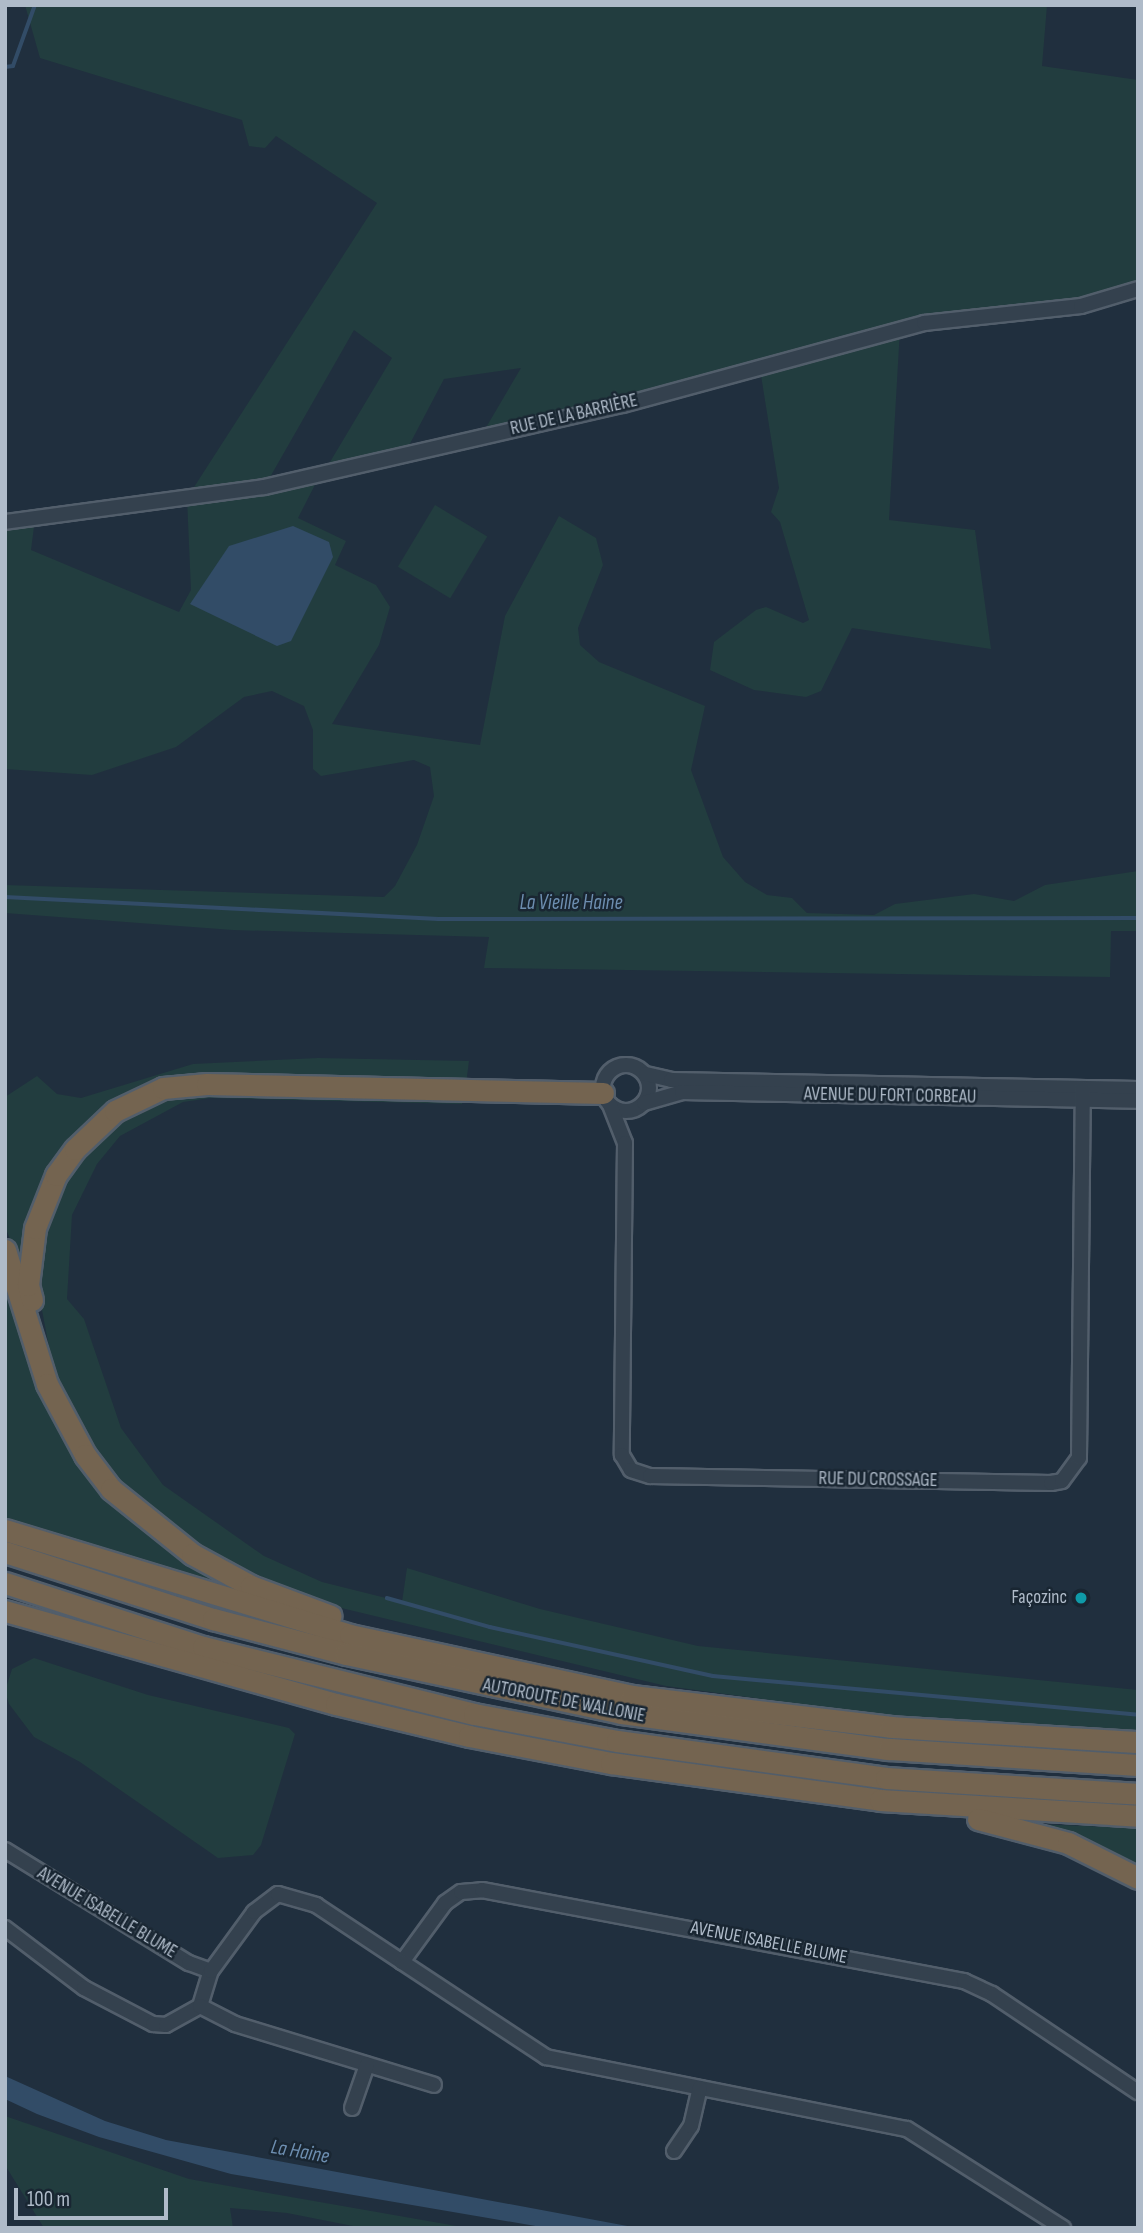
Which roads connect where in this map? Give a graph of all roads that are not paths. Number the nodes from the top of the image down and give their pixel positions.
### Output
1 (1138, 289) edge
2 (5, 522) edge
3 (646, 1074) junction
4 (1138, 1088) edge
5 (1083, 1094) junction
6 (607, 1099) junction
7 (1138, 1101) edge
8 (641, 1106) junction
9 (624, 1138) junction
10 (5, 1250) edge
11 (38, 1353) junction
12 (5, 1530) edge
13 (5, 1552) edge
14 (5, 1583) edge
15 (5, 1603) edge
16 (5, 1611) edge
17 (70, 1628) junction
18 (673, 1699) junction
19 (1138, 1742) edge
20 (1138, 1765) edge
21 (1138, 1794) edge
22 (880, 1800) junction
23 (1138, 1816) edge
24 (5, 1850) edge
25 (1138, 1878) edge
26 (5, 1928) edge
27 (402, 1962) junction
28 (211, 1971) junction
29 (200, 2006) junction
30 (367, 2065) junction
31 (434, 2085) dead end
32 (700, 2088) junction
33 (1138, 2092) edge
34 (352, 2108) dead end
35 (674, 2151) dead end
36 (1063, 2228) edge

1 - 2 street, RUE DE LA BARRIÈRE
3 - 5 street, AVENUE DU FORT CORBEAU
3 - 6 street
3 - 8 street
4 - 5 street, AVENUE DU FORT CORBEAU
5 - 7 street, AVENUE DU FORT CORBEAU
5 - 8 street, AVENUE DU FORT CORBEAU
5 - 9 street, RUE DU CROSSAGE
6 - 8 street
6 - 9 street
6 - 11 highway
8 - 9 street
10 - 11 highway
11 - 18 highway
12 - 18 highway
13 - 20 highway, AUTOROUTE DE WALLONIE
14 - 21 highway, AUTOROUTE DE WALLONIE
15 - 17 highway
16 - 17 highway
17 - 22 highway
18 - 19 highway
22 - 23 highway
22 - 25 highway
24 - 28 street, AVENUE ISABELLE BLUME
26 - 29 street
27 - 28 street
27 - 32 street
27 - 33 street, AVENUE ISABELLE BLUME
28 - 29 street
29 - 30 street
30 - 31 street
30 - 34 street
32 - 35 street
32 - 36 street

